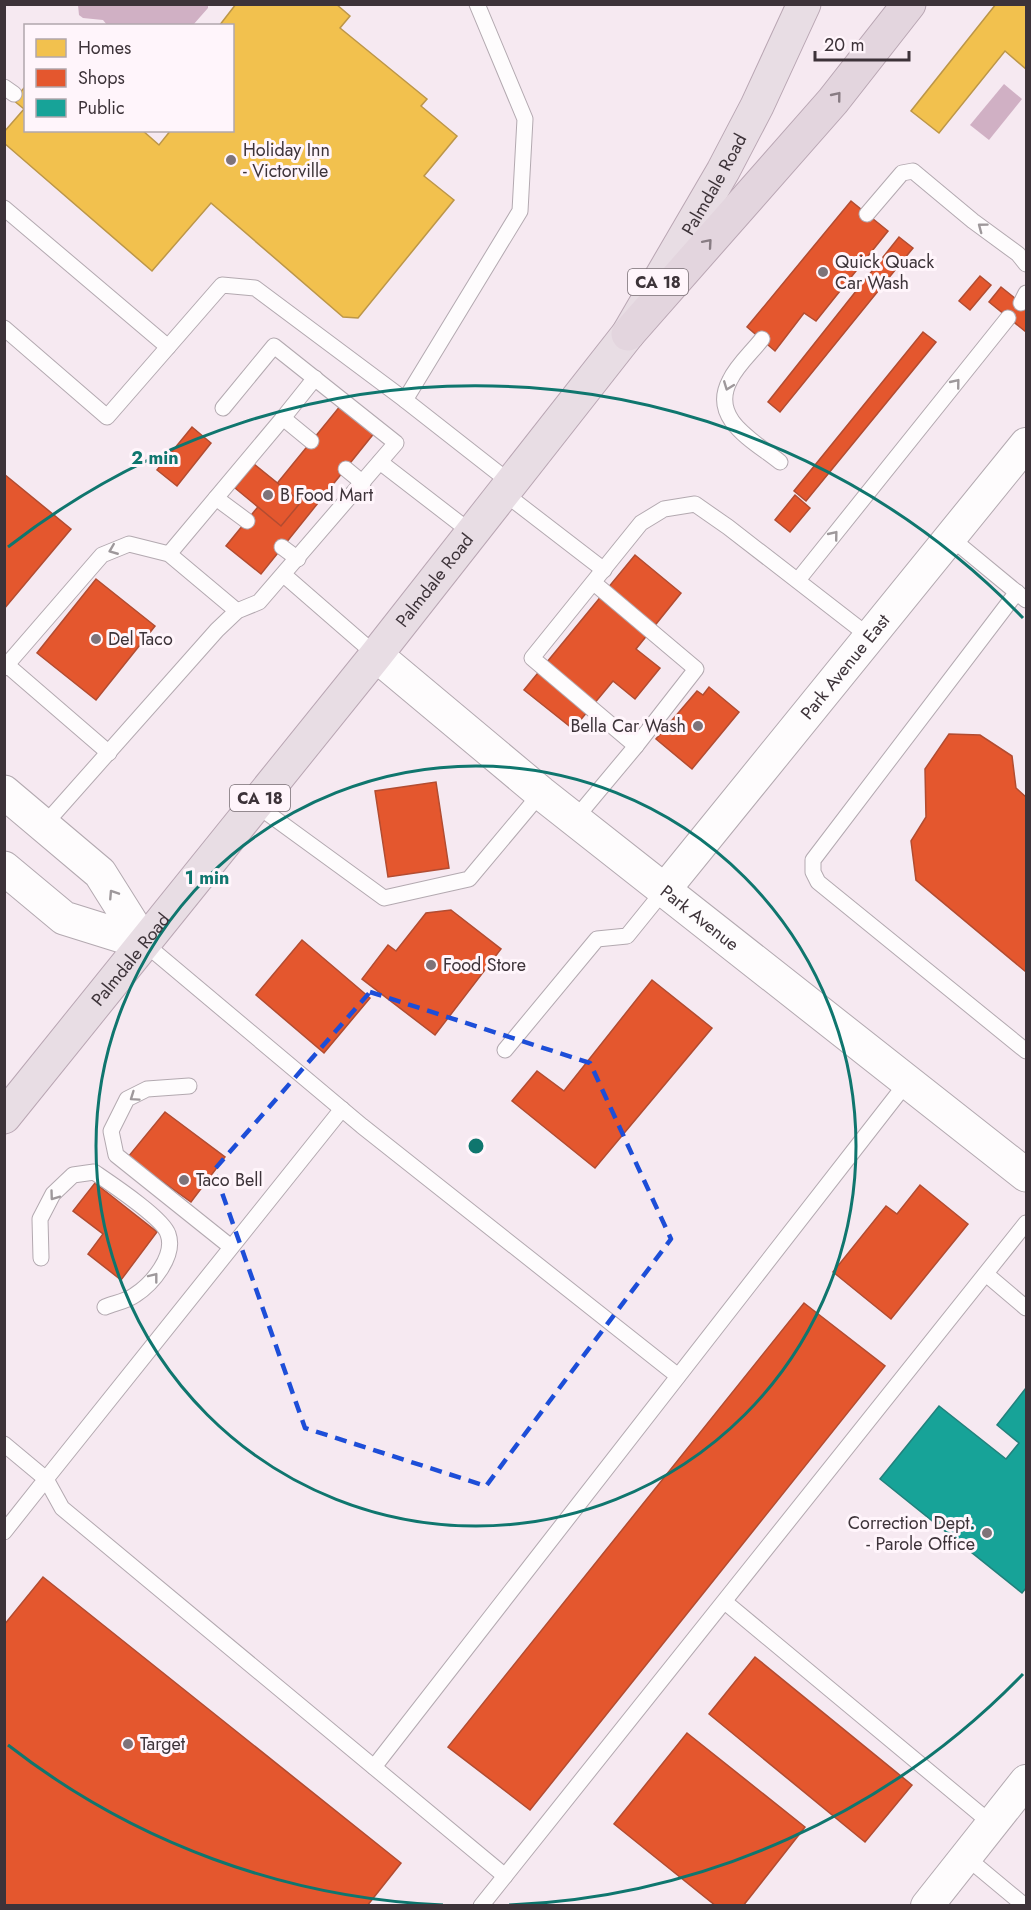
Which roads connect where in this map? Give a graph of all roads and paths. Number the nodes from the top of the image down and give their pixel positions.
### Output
1 (477, 4) edge
2 (804, 4) edge
3 (909, 4) edge
4 (4, 208) edge
5 (867, 214) dead end
6 (1026, 264) edge
7 (1008, 318) dead end
8 (4, 328) edge
9 (628, 334) junction
10 (762, 339) dead end
11 (168, 346) junction
12 (315, 378) junction
13 (405, 400) junction
14 (223, 408) dead end
15 (283, 418) junction
16 (311, 441) dead end
17 (1026, 444) edge
18 (380, 462) junction
19 (780, 462) dead end
20 (346, 469) dead end
21 (363, 483) junction
22 (507, 488) junction
23 (216, 498) junction
24 (247, 521) dead end
25 (472, 533) junction
26 (951, 538) junction
27 (282, 547) dead end
28 (170, 554) junction
29 (298, 559) junction
30 (604, 570) junction
31 (284, 575) junction
32 (798, 580) junction
33 (594, 583) junction
34 (1022, 596) edge
35 (237, 611) junction
36 (870, 637) junction
37 (376, 655) junction
38 (6, 666) edge
39 (636, 746) junction
40 (109, 753) junction
41 (4, 792) edge
42 (541, 793) junction
43 (255, 804) junction
44 (575, 819) junction
45 (44, 825) junction
46 (4, 868) edge
47 (665, 890) junction
48 (144, 943) junction
49 (505, 1050) dead end
50 (1026, 1052) edge
51 (908, 1081) junction
52 (189, 1086) dead end
53 (342, 1109) junction
54 (4, 1117) edge
55 (1026, 1175) edge
56 (1026, 1223) edge
57 (231, 1247) junction
58 (41, 1258) dead end
59 (986, 1274) junction
60 (105, 1307) dead end
61 (1026, 1308) edge
62 (678, 1376) junction
63 (4, 1444) edge
64 (46, 1479) junction
65 (4, 1532) edge
66 (724, 1602) junction
67 (374, 1767) junction
68 (1026, 1781) edge
69 (992, 1824) junction
70 (966, 1857) junction
71 (505, 1876) junction
72 (481, 1905) edge
73 (927, 1905) edge
74 (1025, 1905) edge

1 - 13 lane
2 - 9 highway, Palmdale Road / CA 18
9 -> 3 highway
4 - 11 lane
6 -> 5 lane
32 -> 7 lane
8 - 11 lane
9 - 22 highway, Palmdale Road / CA 18
10 -> 19 lane
11 - 13 lane
12 - 14 lane
12 - 15 lane
12 - 18 lane
13 - 22 lane
15 - 16 lane
15 - 23 lane
17 - 26 street, Park Avenue East
18 - 21 lane
18 - 25 lane
20 - 21 lane
21 - 29 lane
22 - 25 highway, Palmdale Road / CA 18
22 - 30 lane
23 - 24 lane
23 - 28 lane
25 - 37 highway, Palmdale Road / CA 18
26 - 34 lane
26 - 36 street, Park Avenue East
27 - 29 lane
28 - 35 lane
28 -> 38 lane
29 - 31 lane
30 - 32 lane
30 - 33 lane
31 - 35 lane
31 - 37 lane
32 - 36 lane
33 - 39 lane
33 - 39 lane
34 - 50 lane
35 - 40 lane
36 - 47 street, Park Avenue East
37 - 42 street, Park Avenue
37 - 43 highway, Palmdale Road / CA 18
38 - 40 lane
39 - 44 lane
40 - 45 lane
41 - 45 street
42 - 43 lane
42 - 44 street, Park Avenue
43 - 48 highway, Palmdale Road / CA 18
44 - 47 street, Park Avenue
48 -> 45 street
46 - 48 street
47 - 49 lane
47 - 51 street, Park Avenue
48 - 53 lane
48 - 54 highway, Palmdale Road / CA 18
51 - 55 street, Park Avenue
51 - 62 lane
52 -> 57 lane
53 - 57 lane
53 - 62 lane
56 - 59 lane
57 - 64 lane
60 -> 58 lane
59 - 61 lane
59 - 66 lane
62 - 67 lane
63 - 64 lane
64 - 65 lane
64 - 67 lane
66 - 69 lane
66 - 71 lane
67 - 71 lane
68 - 69 street
69 - 70 street
70 - 73 street
70 - 74 lane
71 - 72 lane

